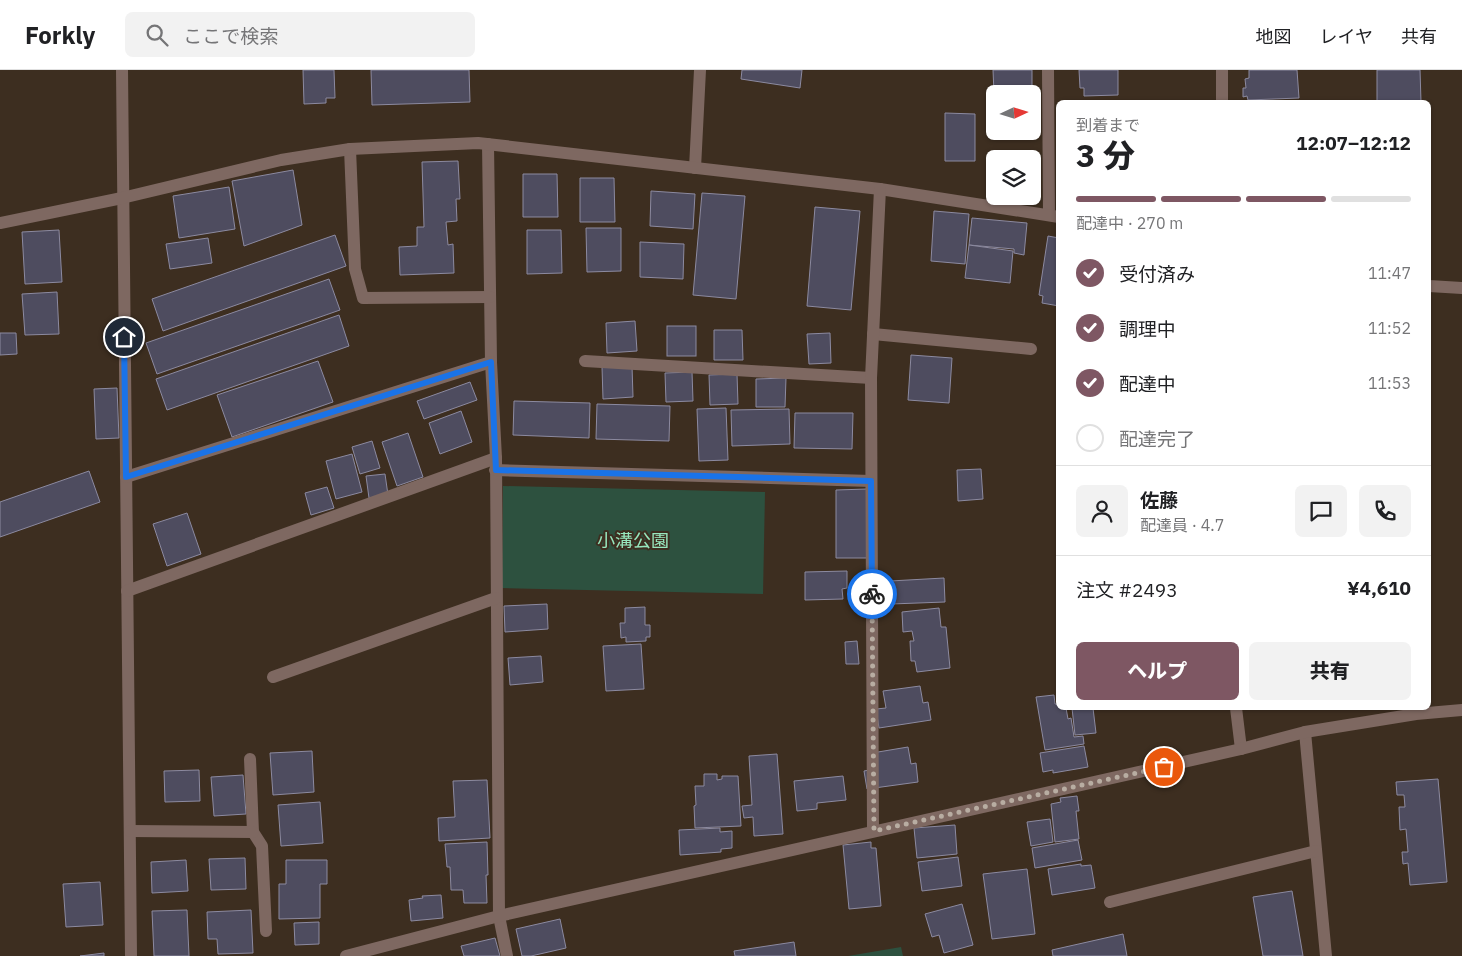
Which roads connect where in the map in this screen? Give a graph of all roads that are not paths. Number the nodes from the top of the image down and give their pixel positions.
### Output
1 (122, 70) edge
2 (700, 70) edge
3 (1048, 70) edge
4 (1222, 70) edge
5 (1222, 100) edge
6 (488, 144) junction
7 (350, 149) junction
8 (695, 168) junction
9 (880, 189) junction
10 (122, 198) junction
11 (1054, 216) edge
12 (0, 223) edge
13 (1431, 286) edge
14 (1462, 288) edge
15 (490, 297) junction
16 (873, 334) junction
17 (1031, 349) dead end
18 (585, 361) dead end
19 (491, 362) junction
20 (871, 378) junction
21 (496, 464) junction
22 (126, 477) junction
23 (871, 481) junction
24 (127, 591) junction
25 (496, 598) junction
26 (273, 677) dead end
27 (1236, 710) edge
28 (1462, 710) edge
29 (1305, 732) junction
30 (1241, 749) junction
31 (250, 759) dead end
32 (130, 831) junction
33 (874, 831) junction
34 (253, 832) junction
35 (1316, 851) junction
36 (1110, 902) dead end
37 (499, 916) junction
38 (266, 931) dead end
39 (131, 956) edge
40 (346, 956) edge
41 (507, 956) edge
42 (1326, 956) edge

1 - 10 street
2 - 8 street
3 - 11 street
4 - 5 street
6 - 7 street
6 - 8 street
6 - 15 street
7 - 10 street
7 - 15 street
8 - 9 street
9 - 11 street
9 - 16 street
10 - 12 street
10 - 22 street
13 - 14 street
15 - 19 street
16 - 17 street
16 - 20 street
18 - 20 street
19 - 21 street
19 - 22 street
20 - 23 street
21 - 23 street
21 - 24 street
21 - 25 street
22 - 24 street
23 - 33 street
24 - 32 street
25 - 26 street
25 - 37 street
27 - 30 street
28 - 29 street
29 - 30 street
29 - 35 street
30 - 33 street
31 - 34 street
32 - 34 street
32 - 39 street
33 - 37 street
34 - 38 street
35 - 36 street
35 - 42 street
37 - 40 street
37 - 41 street

